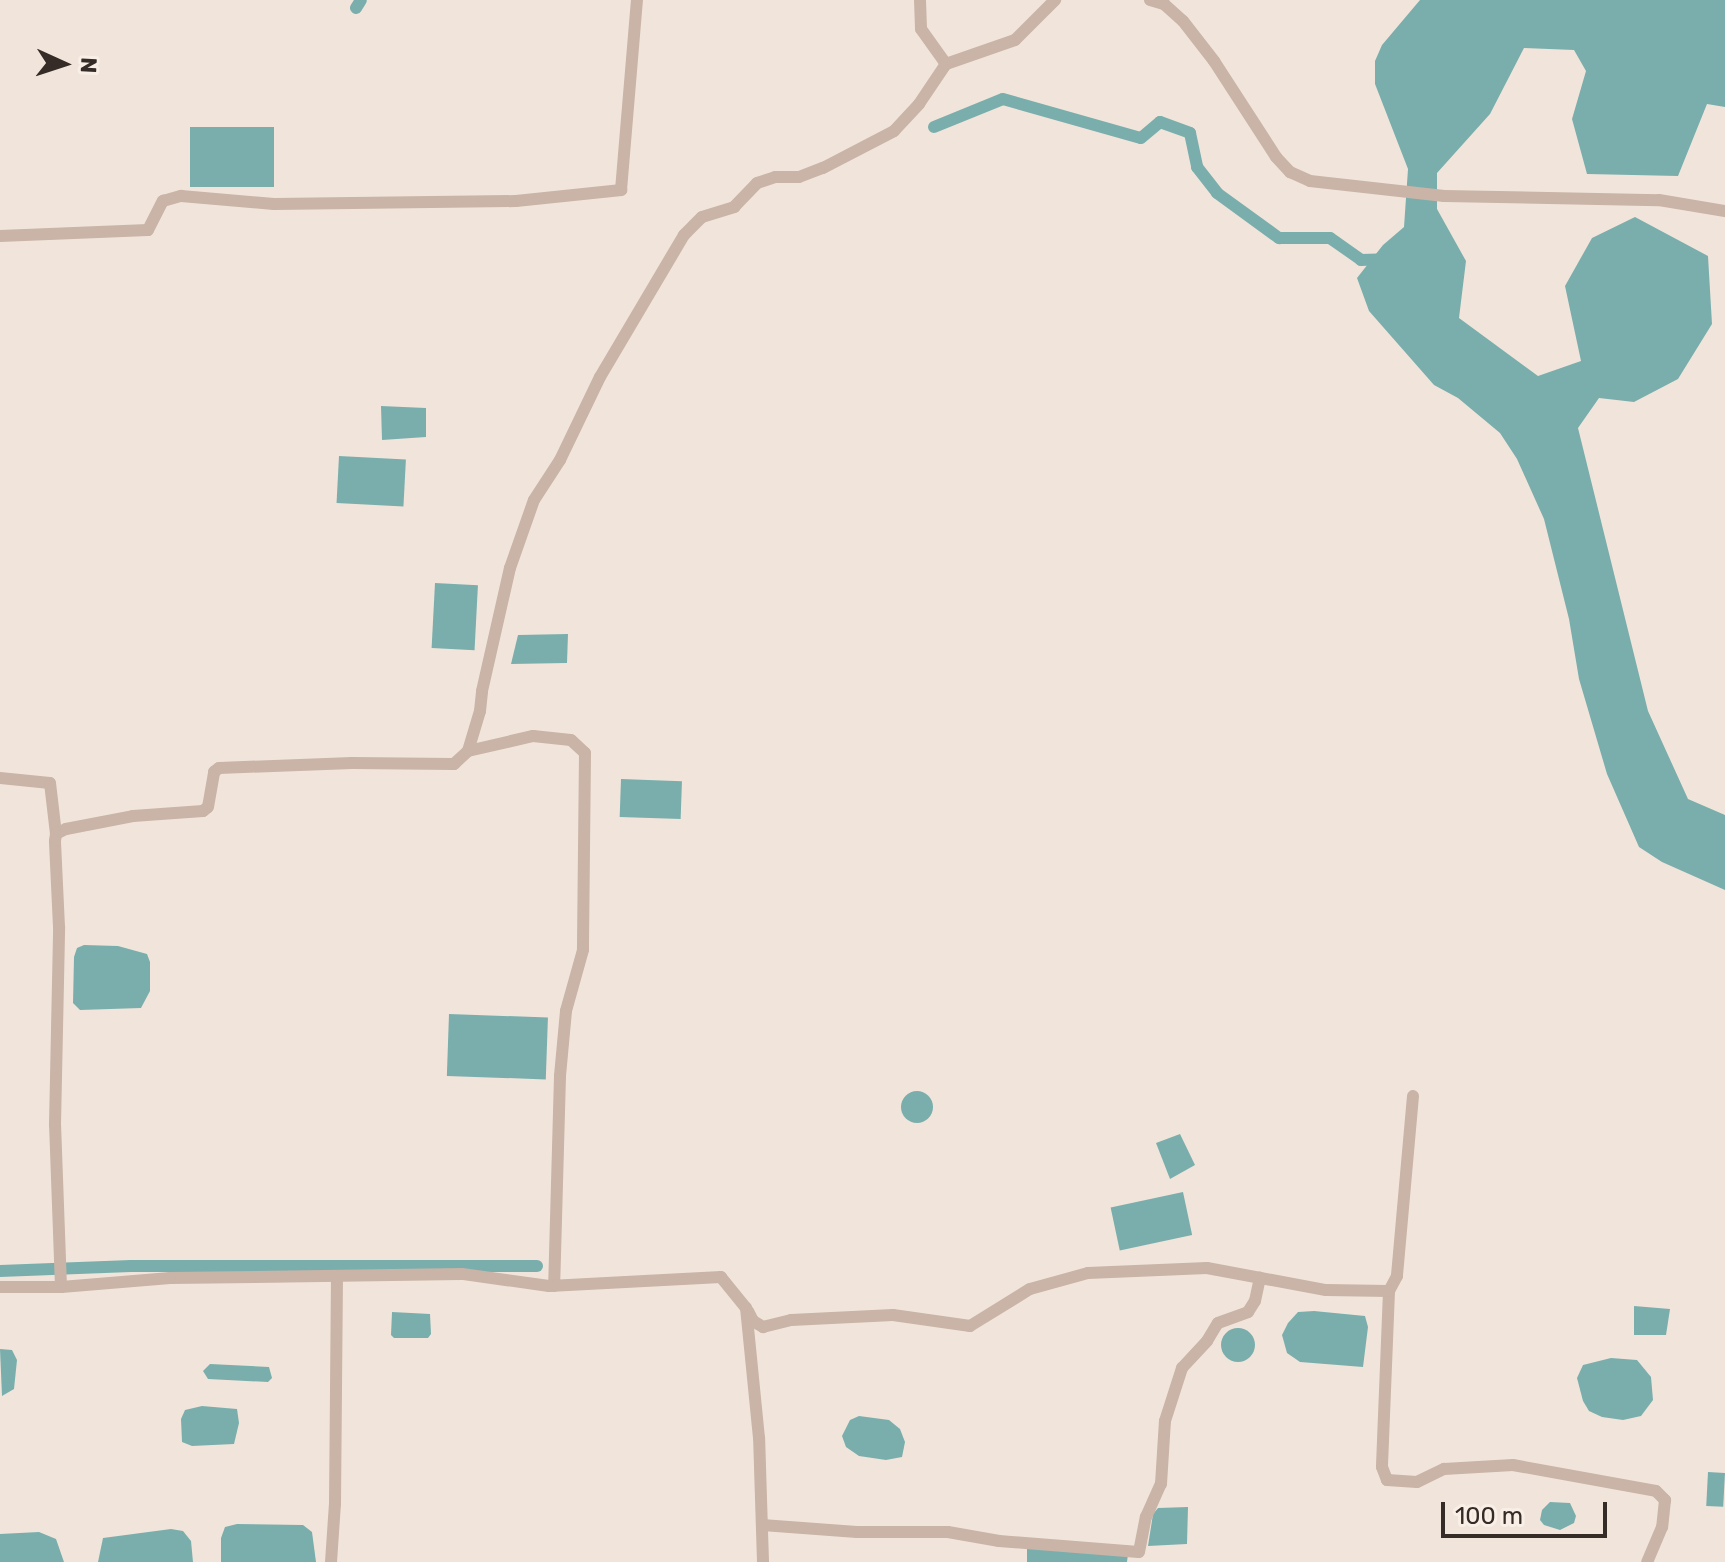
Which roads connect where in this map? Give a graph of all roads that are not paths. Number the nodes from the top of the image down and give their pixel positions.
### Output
1 (637, 0) edge
2 (920, 0) edge
3 (1055, 0) edge
4 (1150, 0) edge
5 (946, 64) junction
6 (1725, 211) edge
7 (0, 236) edge
8 (468, 751) junction
9 (0, 778) edge
10 (56, 834) junction
11 (1413, 1096) dead end
12 (337, 1278) junction
13 (1260, 1278) junction
14 (61, 1283) junction
15 (554, 1286) junction
16 (0, 1287) edge
17 (1389, 1291) junction
18 (746, 1308) junction
19 (762, 1525) junction
20 (331, 1562) edge
21 (763, 1562) edge
22 (1647, 1562) edge

1 - 7 street
2 - 5 street
3 - 5 street
4 - 6 street
5 - 8 street
8 - 10 street
8 - 15 street
9 - 10 street
10 - 14 street
11 - 17 street
12 - 14 street
12 - 15 street
12 - 20 street
13 - 17 street
13 - 18 street
13 - 19 street
14 - 16 street
15 - 18 street
17 - 22 street
18 - 19 street
19 - 21 street

